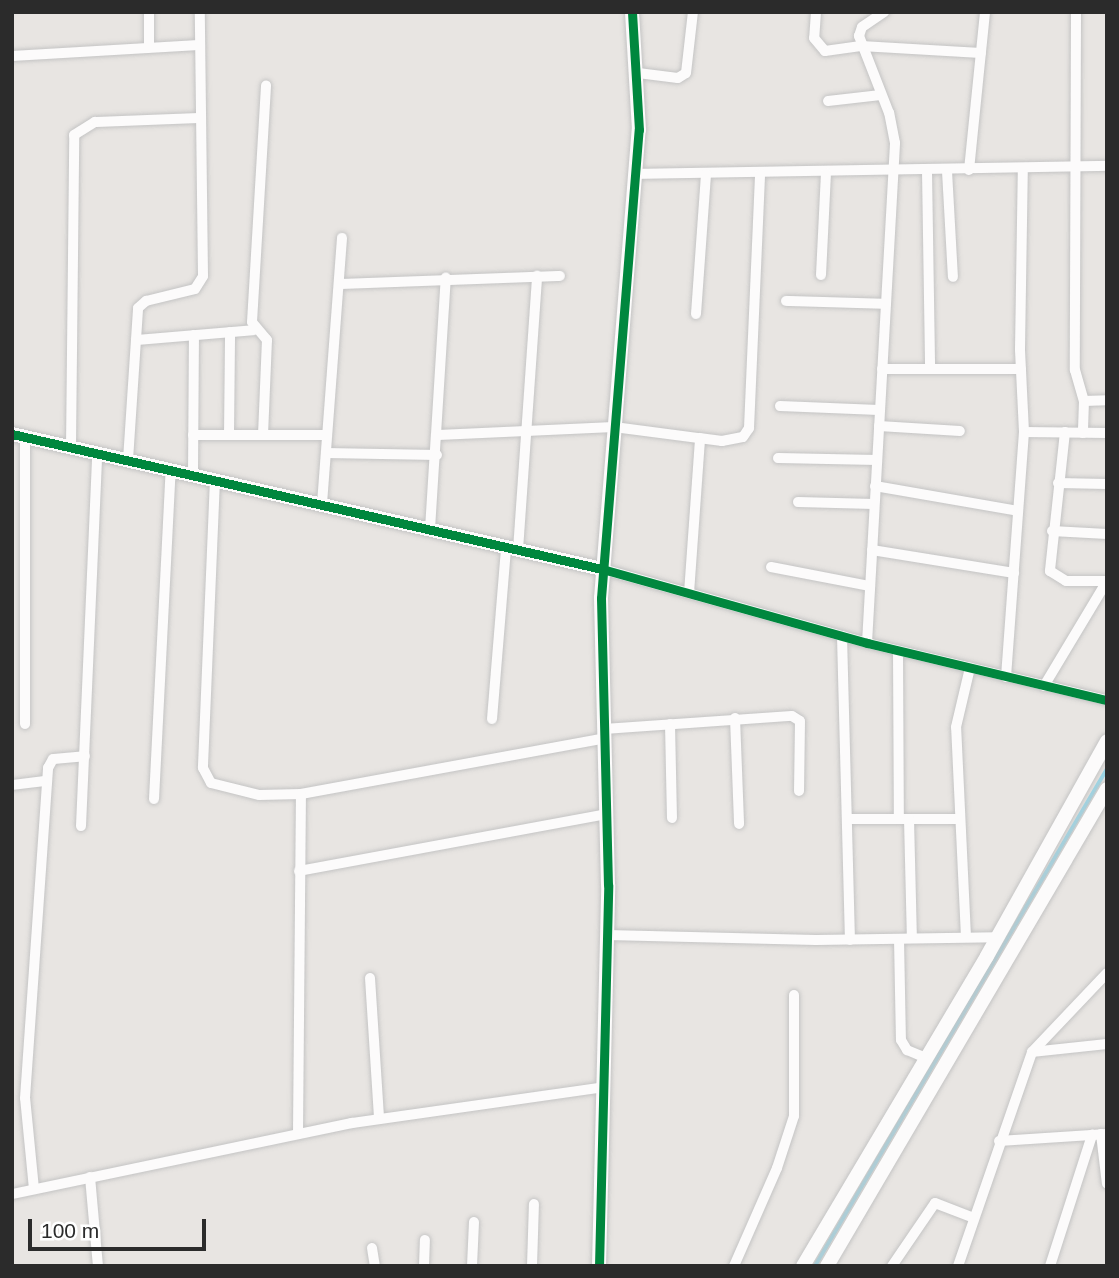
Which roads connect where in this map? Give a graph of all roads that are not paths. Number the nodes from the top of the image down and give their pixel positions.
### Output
1 (149, 12) edge
2 (200, 12) edge
3 (632, 12) edge
4 (693, 12) edge
5 (816, 12) edge
6 (884, 12) edge
7 (984, 12) edge
8 (1076, 12) edge
9 (199, 45) junction
10 (861, 46) junction
11 (149, 47) junction
12 (981, 53) junction
13 (12, 56) edge
14 (638, 73) junction
15 (266, 85) dead end
16 (881, 95) junction
17 (828, 101) dead end
18 (200, 118) junction
19 (1107, 166) edge
20 (1077, 167) junction
21 (1023, 168) junction
22 (969, 170) junction
23 (947, 171) junction
24 (927, 172) junction
25 (827, 173) junction
26 (894, 173) junction
27 (636, 174) junction
28 (706, 174) junction
29 (760, 174) junction
30 (342, 238) dead end
31 (821, 275) dead end
32 (537, 276) junction
33 (560, 276) dead end
34 (953, 277) dead end
35 (446, 278) junction
36 (338, 284) junction
37 (786, 301) dead end
38 (886, 304) junction
39 (696, 314) dead end
40 (254, 330) junction
41 (230, 332) junction
42 (194, 335) junction
43 (136, 340) junction
44 (882, 369) junction
45 (930, 369) junction
46 (1021, 369) junction
47 (1107, 400) edge
48 (1084, 401) junction
49 (780, 406) dead end
50 (879, 410) junction
51 (878, 426) junction
52 (614, 427) junction
53 (527, 430) junction
54 (960, 431) dead end
55 (1024, 432) junction
56 (1065, 432) junction
57 (1083, 433) junction
58 (1107, 433) edge
59 (19, 435) edge
60 (193, 435) junction
61 (229, 435) junction
62 (264, 435) junction
63 (327, 435) junction
64 (438, 435) junction
65 (700, 438) junction
66 (71, 447) junction
67 (97, 453) junction
68 (326, 453) junction
69 (437, 456) junction
70 (778, 458) dead end
71 (128, 460) junction
72 (877, 460) junction
73 (170, 469) junction
74 (193, 474) junction
75 (215, 480) junction
76 (1058, 483) junction
77 (1107, 484) edge
78 (875, 486) junction
79 (798, 502) dead end
80 (322, 504) junction
81 (874, 504) junction
82 (1018, 510) junction
83 (430, 529) junction
84 (1052, 531) junction
85 (1107, 534) edge
86 (512, 548) junction
87 (872, 550) junction
88 (771, 567) dead end
89 (603, 569) junction
90 (1014, 573) junction
91 (1107, 581) edge
92 (870, 586) junction
93 (689, 593) junction
94 (842, 636) junction
95 (867, 643) junction
96 (898, 651) junction
97 (970, 668) junction
98 (1006, 677) junction
99 (1044, 686) junction
100 (1107, 700) edge
101 (492, 719) dead end
102 (735, 719) junction
103 (25, 724) dead end
104 (670, 724) junction
105 (604, 734) junction
106 (1107, 741) edge
107 (85, 756) junction
108 (46, 781) junction
109 (12, 785) edge
110 (1107, 789) edge
111 (799, 791) dead end
112 (301, 794) junction
113 (154, 799) dead end
114 (607, 814) junction
115 (672, 818) dead end
116 (847, 819) junction
117 (904, 819) junction
118 (960, 819) junction
119 (738, 824) dead end
120 (81, 826) dead end
121 (299, 871) junction
122 (607, 935) junction
123 (966, 937) junction
124 (997, 937) junction
125 (912, 938) junction
126 (899, 939) junction
127 (850, 940) junction
128 (1107, 973) edge
129 (370, 978) dead end
130 (794, 995) dead end
131 (1107, 1044) edge
132 (1032, 1052) junction
133 (926, 1058) junction
134 (604, 1087) junction
135 (379, 1119) junction
136 (298, 1133) junction
137 (1100, 1134) edge
138 (999, 1141) junction
139 (90, 1177) junction
140 (1107, 1184) edge
141 (34, 1189) junction
142 (12, 1194) edge
143 (534, 1204) dead end
144 (972, 1217) junction
145 (474, 1222) dead end
146 (425, 1240) dead end
147 (372, 1248) dead end
148 (97, 1266) edge
149 (375, 1266) edge
150 (424, 1266) edge
151 (472, 1266) edge
152 (532, 1266) edge
153 (599, 1266) edge
154 (734, 1266) edge
155 (803, 1266) edge
156 (827, 1266) edge
157 (892, 1266) edge
158 (958, 1266) edge
159 (1050, 1266) edge

1 - 11 street
2 - 9 street
3 - 14 street
4 - 14 street
5 - 10 street
6 - 10 street
7 - 12 street
8 - 20 street
9 - 11 street
9 - 18 street
10 - 12 street
10 - 16 street
11 - 13 street
12 - 22 street
14 - 27 street
15 - 40 street
16 - 17 street
16 - 26 street
18 - 43 street
18 - 66 street
19 - 20 street
20 - 21 street
20 - 48 street
21 - 22 street
21 - 46 street
22 - 23 street
23 - 24 street
23 - 34 street
24 - 26 street
24 - 45 street
25 - 26 street
25 - 29 street
25 - 31 street
26 - 38 street
27 - 28 street
27 - 52 street
28 - 29 street
28 - 39 street
29 - 65 street
30 - 36 street
32 - 33 street
32 - 35 street
32 - 53 street
35 - 36 street
35 - 64 street
36 - 63 street
37 - 38 street
38 - 44 street
40 - 41 street
40 - 62 street
41 - 42 street
41 - 61 street
42 - 43 street
42 - 60 street
43 - 71 street
44 - 45 street
44 - 50 street
45 - 46 street
46 - 55 street
47 - 48 street
48 - 57 street
49 - 50 street
50 - 51 street
51 - 54 street
51 - 72 street
52 - 53 street
52 - 65 street
52 - 89 street
53 - 64 street
53 - 86 street
55 - 56 street
55 - 82 street
56 - 57 street
56 - 76 street
57 - 58 street
59 - 66 street
59 - 103 street
60 - 61 street
60 - 74 street
61 - 62 street
62 - 63 street
63 - 68 street
64 - 69 street
65 - 93 street
66 - 67 street
67 - 71 street
67 - 107 street
68 - 69 street
68 - 80 street
69 - 83 street
70 - 72 street
71 - 73 street
72 - 78 street
73 - 74 street
73 - 113 street
74 - 75 street
75 - 80 street
75 - 112 street
76 - 77 street
76 - 84 street
78 - 81 street
78 - 82 street
79 - 81 street
80 - 83 street
81 - 87 street
82 - 90 street
83 - 86 street
84 - 85 street
84 - 91 street
86 - 89 street
86 - 101 street
87 - 90 street
87 - 92 street
88 - 92 street
89 - 93 street
89 - 105 street
90 - 98 street
91 - 99 street
92 - 95 street
93 - 94 street
94 - 95 street
94 - 116 street
95 - 96 street
96 - 97 street
96 - 117 street
97 - 98 street
97 - 118 street
98 - 99 street
99 - 100 street
102 - 104 street
102 - 111 street
102 - 119 street
104 - 105 street
104 - 115 street
105 - 112 street
105 - 114 street
106 - 124 street
107 - 108 street
107 - 120 street
108 - 109 street
108 - 141 street
110 - 156 street
112 - 121 street
114 - 121 street
114 - 122 street
116 - 117 street
116 - 127 street
117 - 118 street
117 - 125 street
118 - 123 street
121 - 136 street
122 - 127 street
122 - 134 street
123 - 124 street
123 - 125 street
124 - 133 street
125 - 126 street
126 - 127 street
126 - 133 street
128 - 132 street
129 - 135 street
130 - 154 street
131 - 132 street
132 - 138 street
133 - 155 street
134 - 135 street
134 - 153 street
135 - 136 street
136 - 139 street
137 - 138 street
137 - 140 street
137 - 159 street
138 - 144 street
139 - 141 street
139 - 148 street
141 - 142 street
143 - 152 street
144 - 157 street
144 - 158 street
145 - 151 street
146 - 150 street
147 - 149 street

